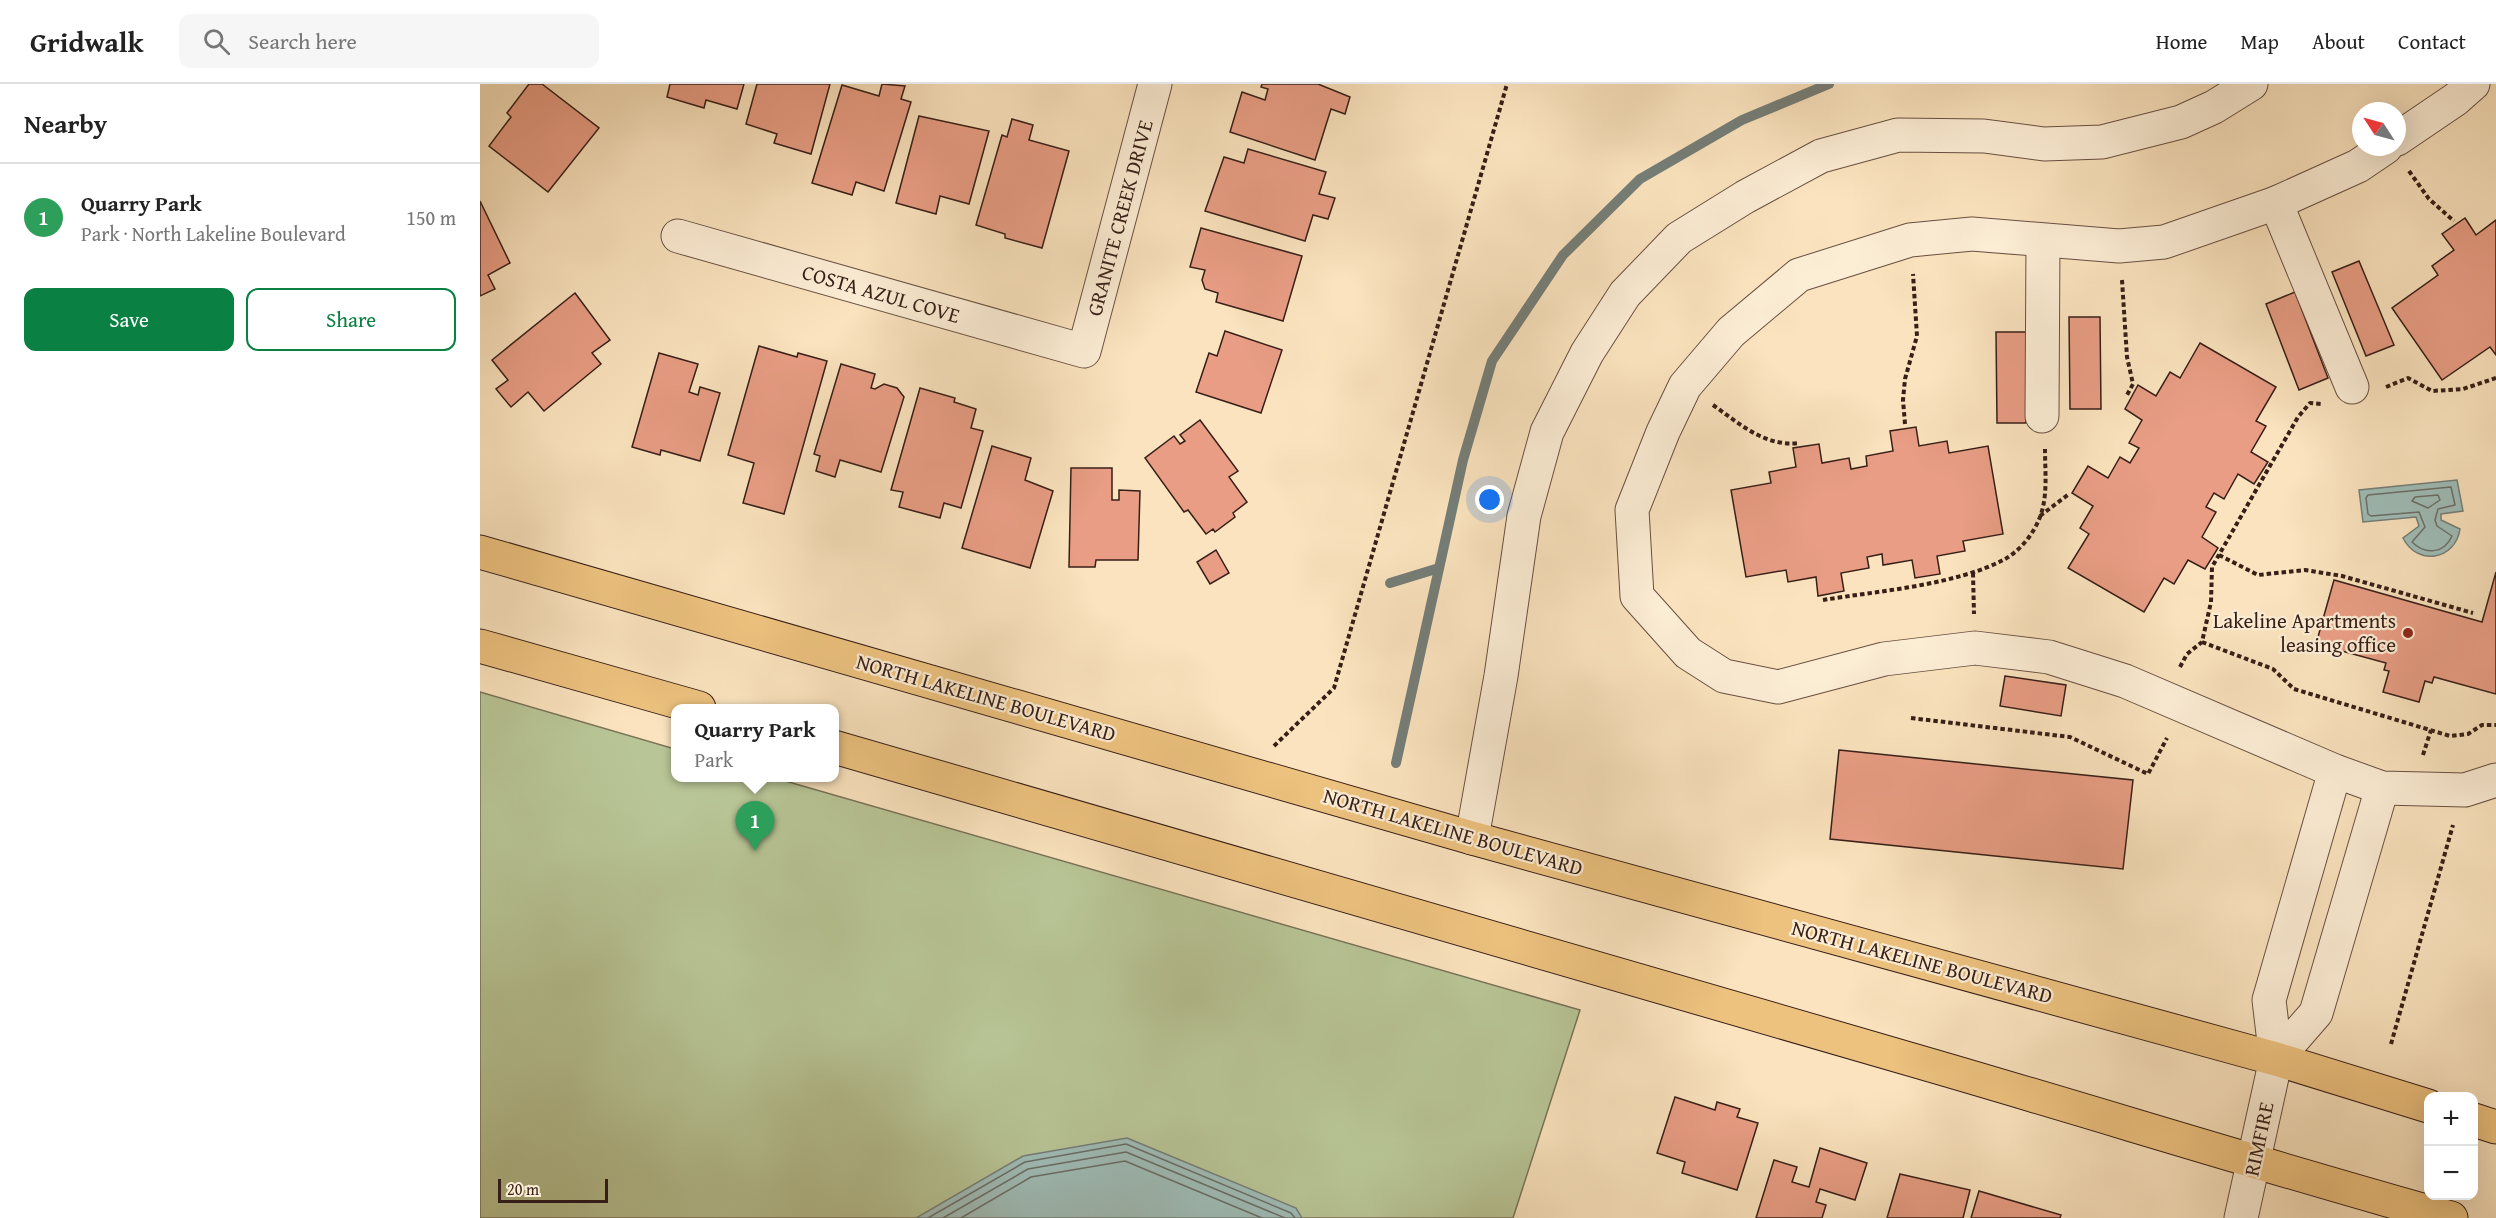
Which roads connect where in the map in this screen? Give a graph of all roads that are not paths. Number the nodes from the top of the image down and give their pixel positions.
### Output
1 (1155, 84) edge
2 (2251, 84) edge
3 (2473, 84) edge
4 (2406, 142) edge
5 (2383, 156) edge
6 (2276, 203) junction
7 (678, 236) dead end
8 (2043, 241) junction
9 (1084, 351) joint
10 (2353, 394) road end
11 (2042, 416) road end
12 (480, 552) edge
13 (480, 646) edge
14 (685, 704) edge
15 (839, 748) edge
16 (2335, 771) junction
17 (2496, 780) edge
18 (2382, 788) junction
19 (1472, 838) junction
20 (2276, 1059) junction
21 (2424, 1105) edge
22 (2478, 1121) edge
23 (2496, 1127) edge
24 (2255, 1164) junction
25 (2241, 1218) edge
26 (2451, 1218) edge

1 - 9 street, GRANITE CREEK DRIVE
2 - 19 street
3 - 4 street
5 - 6 street
6 - 8 street
6 - 10 street
7 - 9 street, COSTA AZUL COVE
8 - 11 street
8 - 16 street
12 - 19 main road, NORTH LAKELINE BOULEVARD
13 - 14 main road
15 - 24 main road
16 - 18 street
16 - 20 street
17 - 18 street
18 - 20 street
19 - 20 main road, NORTH LAKELINE BOULEVARD
20 - 21 main road, NORTH LAKELINE BOULEVARD
20 - 24 street, RIMFIRE
22 - 23 main road
24 - 25 street, RIMFIRE
24 - 26 main road

